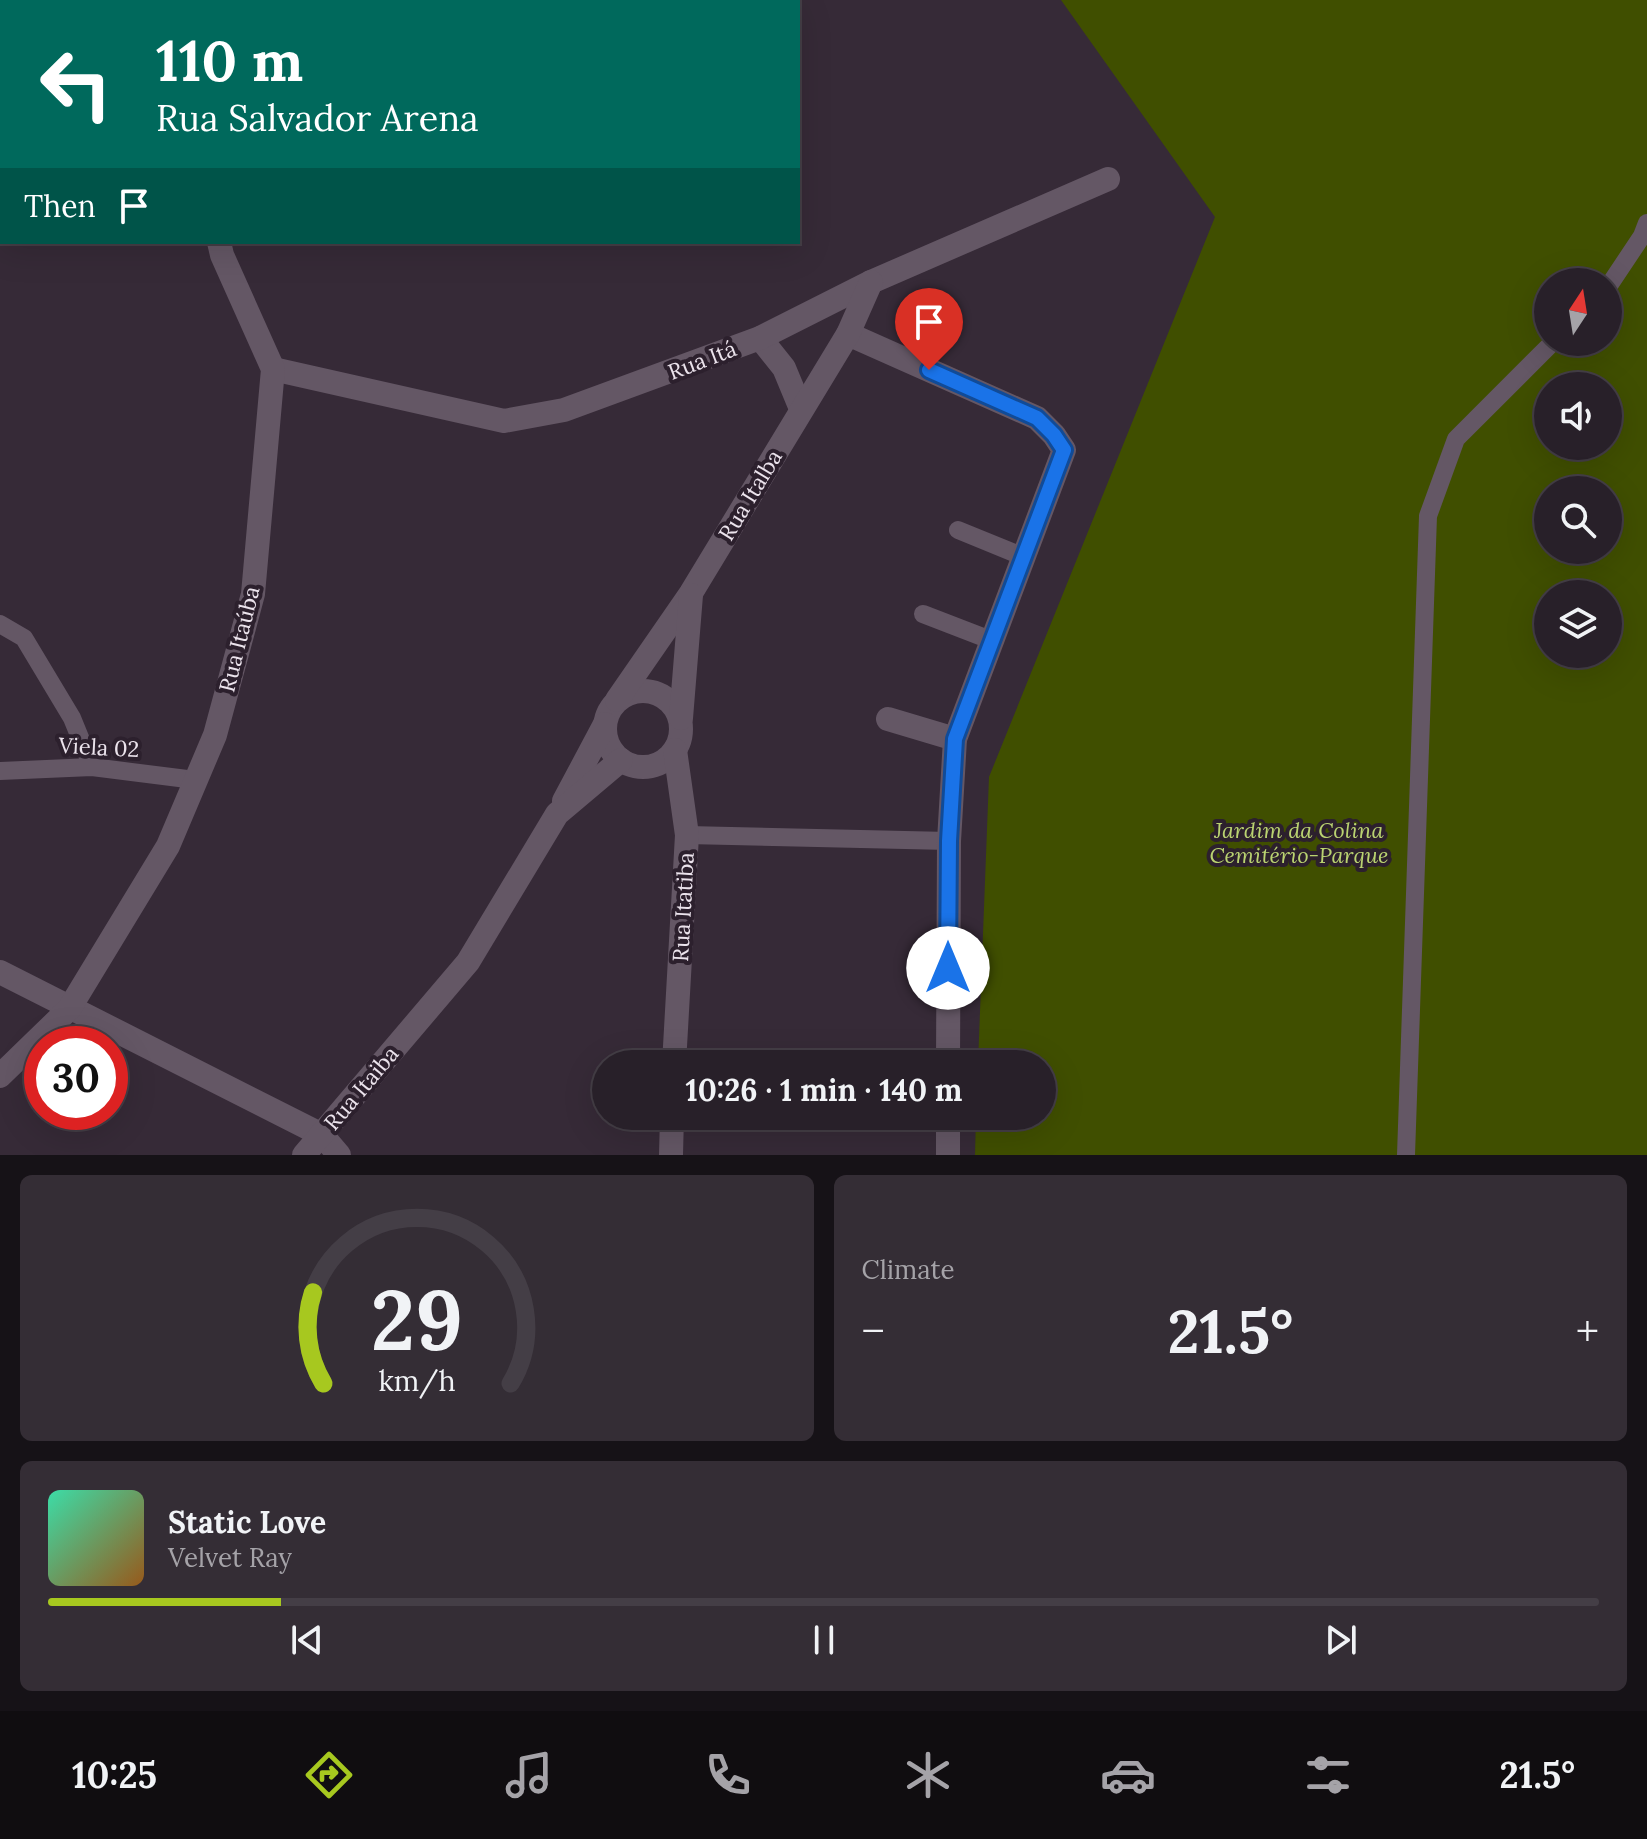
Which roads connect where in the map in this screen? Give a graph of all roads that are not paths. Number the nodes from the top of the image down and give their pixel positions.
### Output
1 (1108, 179) dead end
2 (1647, 223) edge
3 (219, 244) edge
4 (1621, 268) edge
5 (871, 282) junction
6 (848, 334) junction
7 (760, 338) junction
8 (1539, 356) edge
9 (273, 369) junction
10 (801, 409) junction
11 (958, 530) dead end
12 (1024, 557) junction
13 (691, 593) junction
14 (923, 614) dead end
15 (0, 624) edge
16 (993, 641) junction
17 (617, 700) junction
18 (681, 718) junction
19 (888, 719) dead end
20 (605, 724) junction
21 (955, 739) junction
22 (675, 750) junction
23 (621, 760) junction
24 (92, 767) junction
25 (0, 771) edge
26 (195, 780) junction
27 (557, 814) junction
28 (687, 835) junction
29 (949, 841) junction
30 (0, 972) edge
31 (69, 1009) junction
32 (675, 1050) edge
33 (948, 1050) edge
34 (0, 1076) edge
35 (672, 1130) edge
36 (948, 1130) edge
37 (322, 1135) junction
38 (304, 1155) edge
39 (339, 1155) edge
40 (671, 1155) edge
41 (948, 1155) edge
42 (1406, 1155) edge

1 - 5 street, Rua Itá
2 - 4 lane
3 - 9 street, Rua Itaúba
5 - 6 street, Rua Italba
5 - 7 street, Rua Itá
6 - 10 street, Rua Italba
6 - 12 street
7 - 9 street, Rua Itá
7 - 10 street
8 - 42 lane
9 - 26 street, Rua Itaúba
10 - 13 street, Rua Italba
11 - 12 lane
12 - 16 street
13 - 17 street, Rua Italba
13 - 18 street
14 - 16 lane
15 - 24 lane
16 - 21 street
17 - 18 street
17 - 20 street
18 - 22 street
19 - 21 street
20 - 23 street
20 - 27 street
21 - 29 street
22 - 23 street
22 - 28 street, Rua Itatiba
23 - 27 street, Rua Itaiba
24 - 25 lane, Viela 02
24 - 26 lane, Viela 02
26 - 31 street, Rua Itaúba
27 - 37 street, Rua Itaiba
28 - 29 lane
28 - 32 street, Rua Itatiba
29 - 33 street
30 - 31 street, Rua Itaiba
31 - 34 street, Rua Itaúba
31 - 37 street, Rua Itaiba
35 - 40 street
36 - 41 street
37 - 38 street
37 - 39 street

